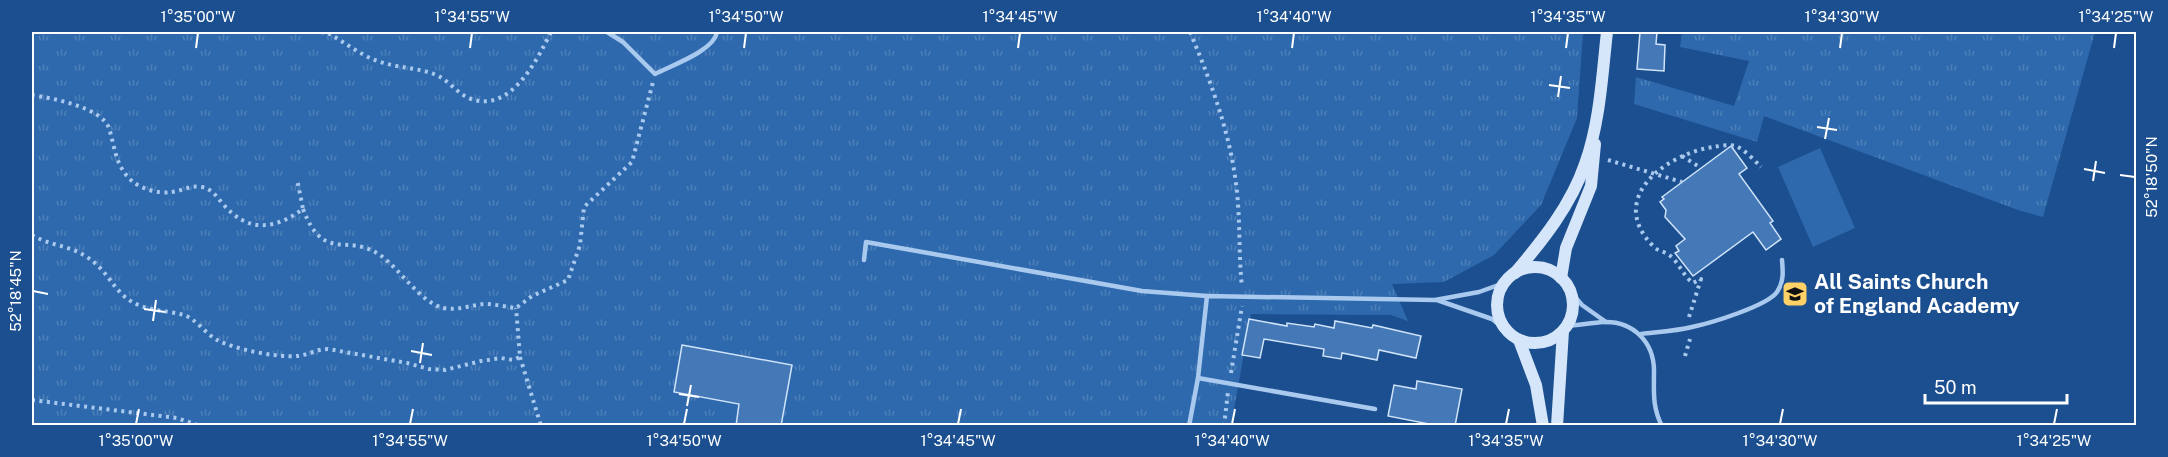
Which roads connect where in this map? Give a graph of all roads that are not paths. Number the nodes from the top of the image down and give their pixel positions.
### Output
1 (607, 32) edge
2 (717, 32) edge
3 (1607, 32) edge
4 (1595, 128) junction
5 (864, 260) dead end
6 (1782, 260) dead end
7 (1515, 273) junction
8 (1561, 278) junction
9 (1504, 283) junction
10 (1570, 291) junction
11 (1207, 296) junction
12 (1436, 300) junction
13 (1606, 322) junction
14 (1564, 328) junction
15 (1506, 330) junction
16 (1641, 334) junction
17 (1519, 340) junction
18 (1198, 378) junction
19 (1375, 409) dead end
20 (1189, 426) edge
21 (1543, 426) edge
22 (1557, 426) edge
23 (1662, 426) edge

1 - 2 lane
3 - 4 street
4 - 7 street
4 - 8 street
5 - 11 lane
6 - 16 lane
7 - 8 street
7 - 9 street
8 - 10 street
9 - 12 lane
9 - 15 street
10 - 13 lane
10 - 14 street
11 - 12 lane
11 - 18 lane
12 - 15 lane
13 - 14 lane
13 - 16 lane
14 - 17 street
14 - 22 street
15 - 17 street
16 - 23 lane
17 - 21 street
18 - 19 lane
18 - 20 lane

